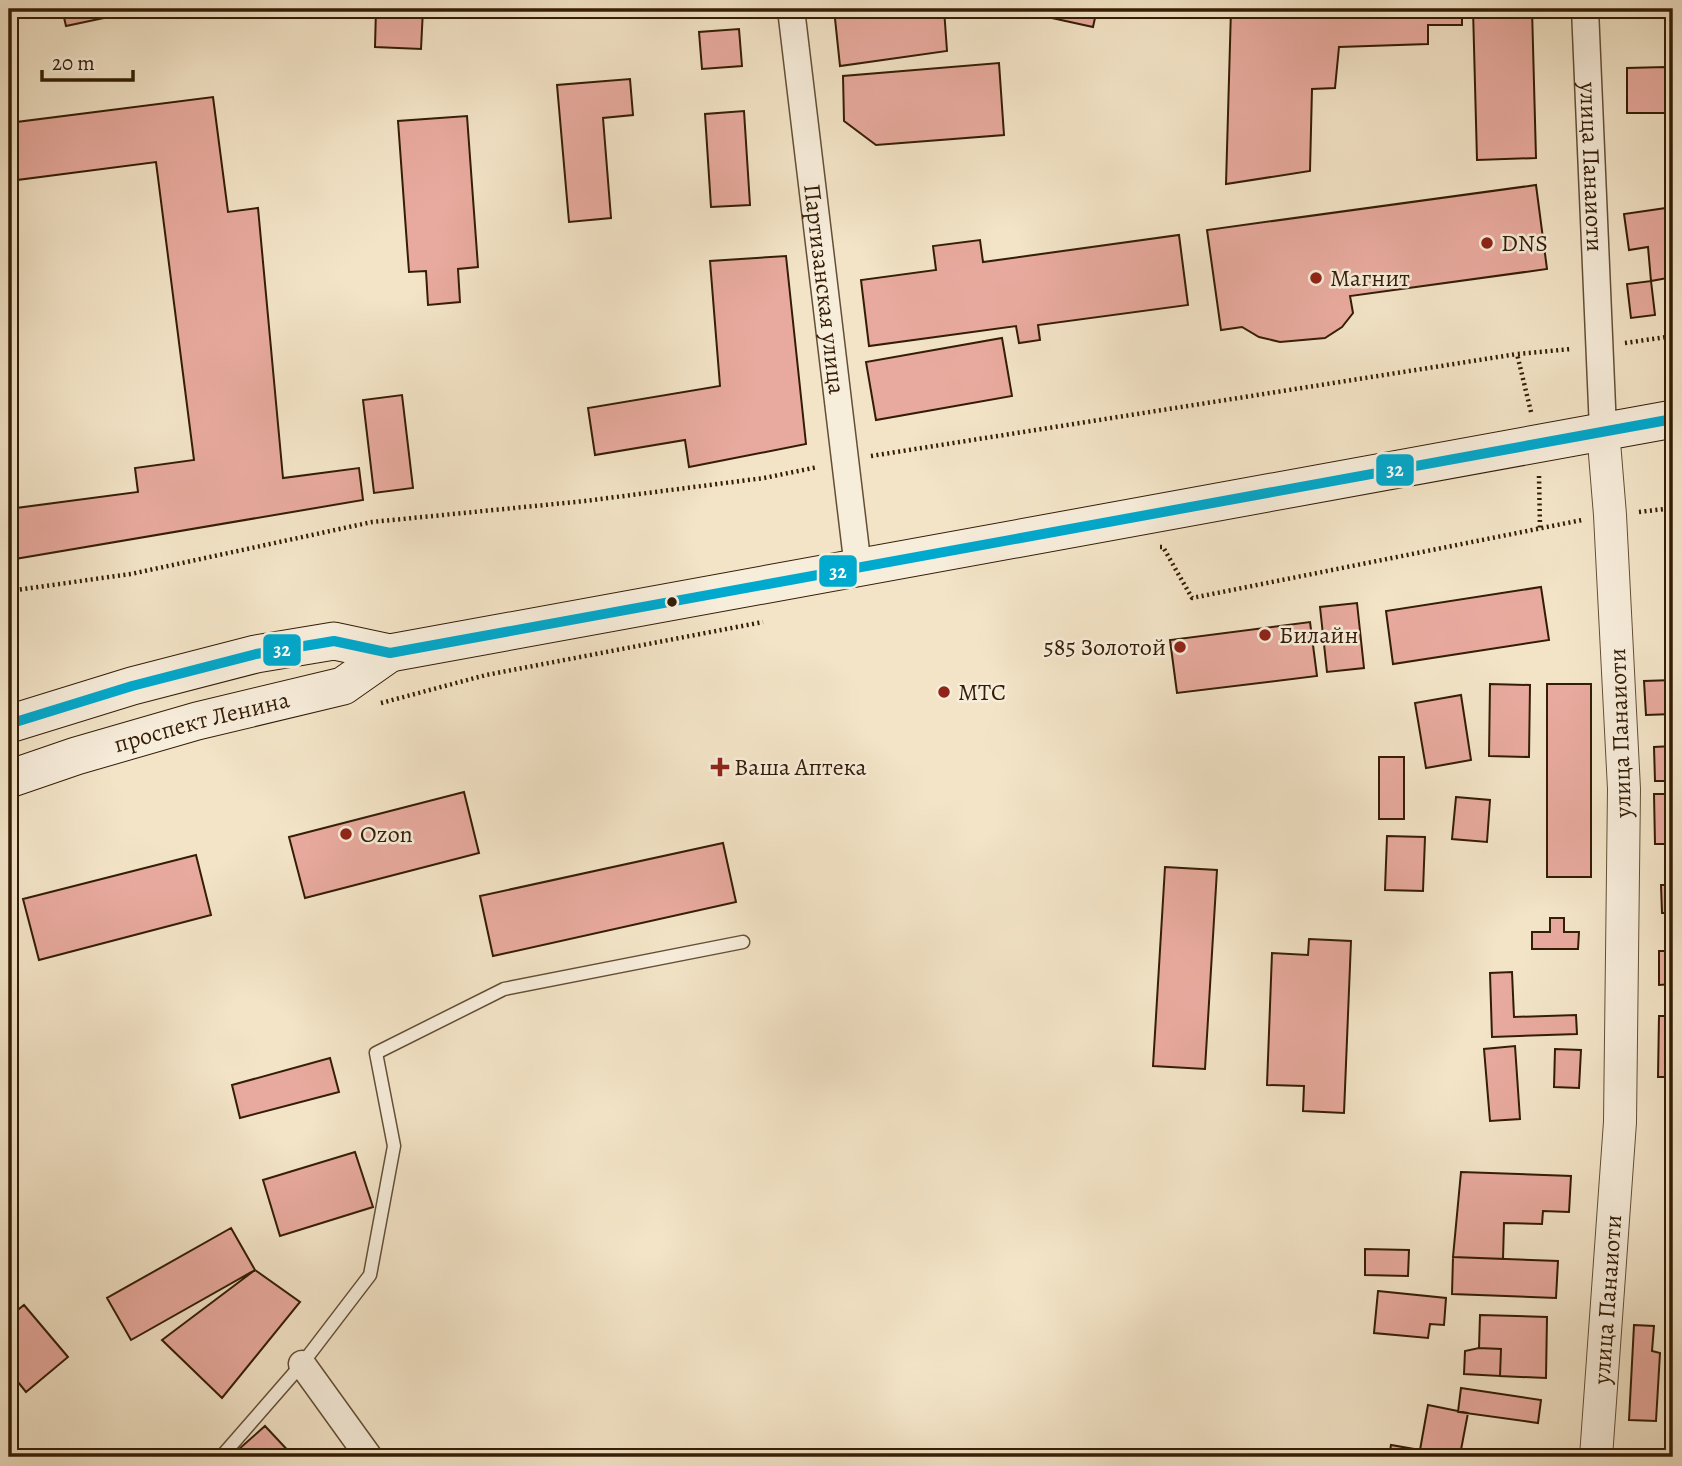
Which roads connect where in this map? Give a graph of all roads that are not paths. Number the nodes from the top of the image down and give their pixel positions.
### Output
1 (791, 9) edge
2 (1585, 9) edge
3 (1673, 419) edge
4 (1603, 430) junction
5 (858, 568) junction
6 (349, 671) junction
7 (9, 724) edge
8 (9, 779) edge
9 (743, 942) dead end
10 (302, 1364) junction
11 (220, 1457) edge
12 (369, 1457) edge
13 (1596, 1457) edge

1 - 5 street, Партизанская улица
2 - 4 street, улица Панаиоти
3 - 4 main road, проспект Ленина
4 - 5 main road, проспект Ленина
4 - 13 street, улица Панаиоти
5 - 6 main road, проспект Ленина
6 - 7 main road, проспект Ленина
6 - 8 main road, проспект Ленина
9 - 10 lane
10 - 11 lane
10 - 12 street

